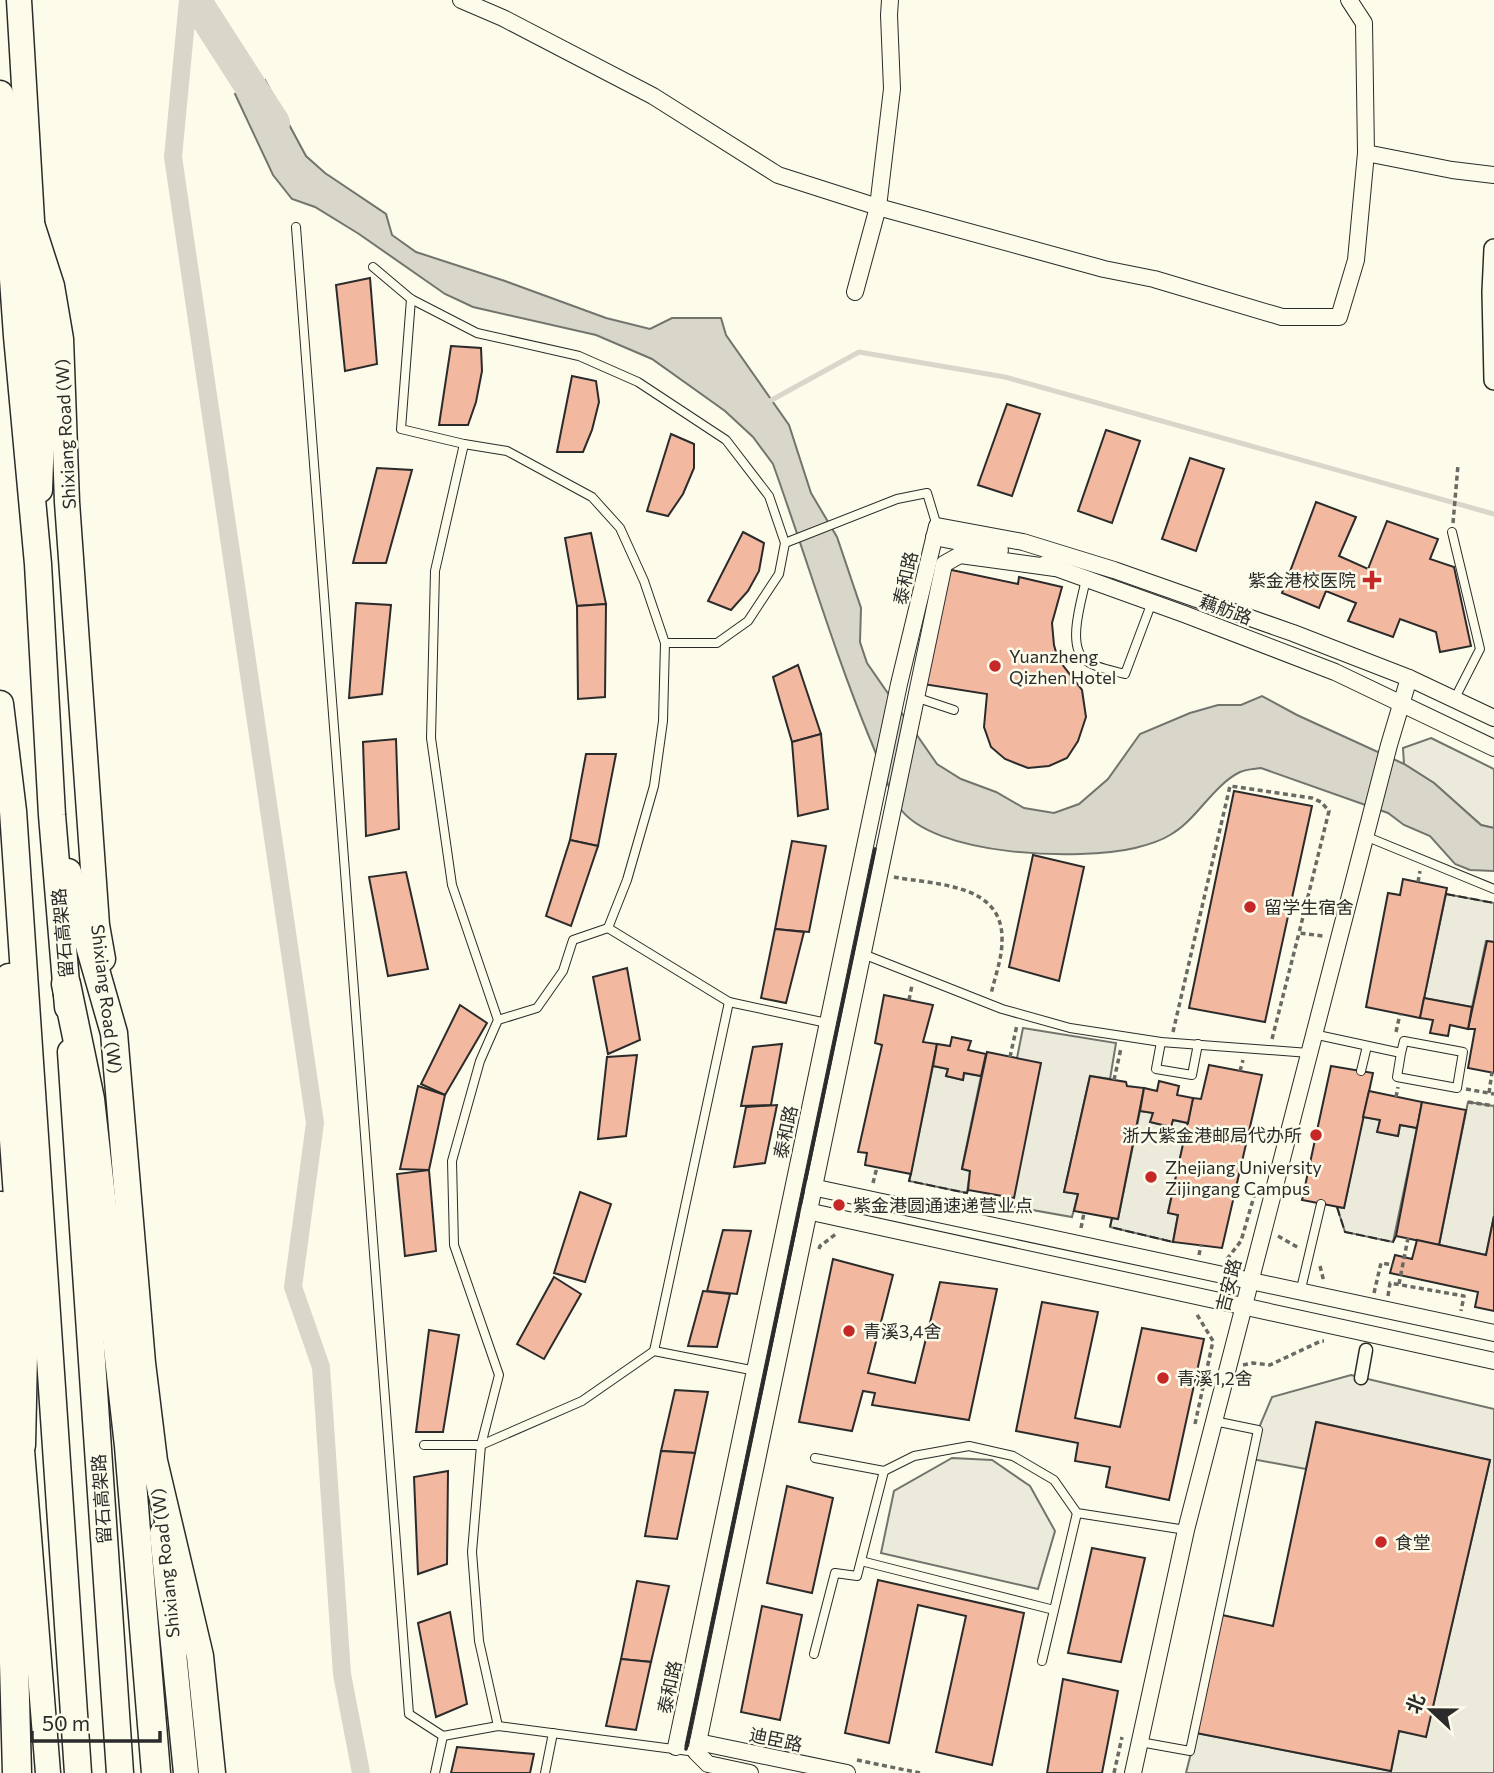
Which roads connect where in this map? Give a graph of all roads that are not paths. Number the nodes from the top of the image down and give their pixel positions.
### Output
1 (19, 0) edge
2 (461, 0) edge
3 (890, 0) edge
4 (1349, 0) edge
5 (0, 94) edge
6 (1366, 153) junction
7 (1494, 174) edge
8 (878, 207) junction
9 (33, 227) junction
10 (296, 227) dead end
11 (1494, 249) edge
12 (373, 267) dead end
13 (856, 292) dead end
14 (411, 299) junction
15 (1494, 380) edge
16 (464, 444) junction
17 (935, 532) junction
18 (1452, 532) road end
19 (785, 543) junction
20 (38, 564) junction
21 (1055, 568) junction
22 (1086, 579) junction
23 (1152, 602) junction
24 (665, 643) junction
25 (1409, 678) junction
26 (1455, 698) junction
27 (914, 703) junction
28 (1401, 703) junction
29 (0, 704) edge
30 (954, 710) dead end
31 (1494, 718) edge
32 (1494, 748) edge
33 (13, 811) junction
34 (52, 815) junction
35 (1365, 836) junction
36 (1494, 889) edge
37 (608, 928) junction
38 (863, 954) junction
39 (66, 984) junction
40 (729, 1002) junction
41 (498, 1020) junction
42 (827, 1023) junction
43 (114, 1033) junction
44 (1313, 1034) junction
45 (1166, 1042) junction
46 (1198, 1044) junction
47 (1367, 1046) junction
48 (1308, 1053) junction
49 (1401, 1053) junction
50 (1361, 1071) dead end
51 (813, 1187) junction
52 (0, 1201) edge
53 (1321, 1204) dead end
54 (1, 1206) edge
55 (807, 1211) junction
56 (0, 1234) edge
57 (1249, 1282) junction
58 (1300, 1293) junction
59 (1243, 1306) junction
60 (1494, 1333) edge
61 (0, 1338) edge
62 (1366, 1350) dead end
63 (654, 1351) junction
64 (1494, 1361) edge
65 (756, 1371) junction
66 (1361, 1378) dead end
67 (1214, 1421) junction
68 (22, 1445) junction
69 (424, 1445) dead end
70 (481, 1445) junction
71 (815, 1458) dead end
72 (154, 1461) junction
73 (884, 1471) junction
74 (1077, 1513) junction
75 (1185, 1530) junction
76 (861, 1561) junction
77 (1054, 1610) junction
78 (814, 1654) dead end
79 (1042, 1661) dead end
80 (498, 1726) junction
81 (553, 1733) junction
82 (443, 1736) junction
83 (1140, 1742) junction
84 (676, 1747) junction
85 (697, 1747) junction
86 (840, 1769) edge
87 (17, 1773) edge
88 (48, 1773) edge
89 (78, 1773) edge
90 (120, 1773) edge
91 (156, 1773) edge
92 (186, 1773) edge
93 (212, 1773) edge
94 (435, 1773) edge
95 (545, 1773) edge
96 (750, 1773) edge
97 (1133, 1773) edge

1 - 9 main road, Shixiang Road (W)
2 - 8 street
3 - 8 street
4 - 6 street
5 - 20 highway, 留石高架路
6 - 7 street
6 - 8 street
8 - 13 street
9 - 20 main road, Shixiang Road (W)
9 - 43 main road, Shixiang Road (W)
10 - 82 lane
11 - 15 street
12 - 14 lane
14 - 16 lane
14 - 19 lane
16 - 24 lane
16 - 41 lane
17 - 19 lane
17 - 21 street, 藕舫路
17 - 25 street, 藕舫路
17 - 42 street, 泰和路
18 - 26 lane
19 - 24 lane
20 - 34 highway, 留石高架路
21 - 22 street, 藕舫路
21 - 27 street
22 - 23 street, 藕舫路
22 - 23 lane
23 - 28 street, 藕舫路
24 - 37 lane
25 - 26 street, 藕舫路
25 - 28 street, 吉安路
26 - 31 street, 藕舫路
27 - 30 lane
27 - 38 street
28 - 32 street, 藕舫路
28 - 35 street, 吉安路
29 - 33 highway
33 - 68 highway
33 - 89 highway
34 - 39 highway, 留石高架路
34 - 43 highway
35 - 36 lane
35 - 44 street, 吉安路
37 - 40 lane
37 - 41 lane
38 - 45 lane
38 - 51 street
39 - 90 highway, 留石高架路
39 - 91 highway
40 - 42 lane
40 - 63 lane
41 - 70 lane
42 - 65 street, 泰和路
43 - 72 highway, Shixiang Road (W)
44 - 47 lane
44 - 48 street, 吉安路
45 - 46 lane
45 - 46 lane
46 - 48 lane
47 - 49 lane
47 - 50 lane
48 - 57 street, 吉安路
49 - 49 lane
51 - 55 street
51 - 57 street
52 - 54 main road
53 - 58 lane
54 - 56 highway
54 - 68 main road
55 - 59 street
55 - 85 street
57 - 58 street
57 - 59 street, 吉安路
58 - 60 street
59 - 64 street
59 - 67 street, 吉安路
61 - 87 highway
62 - 66 street
63 - 65 lane
63 - 70 lane
65 - 84 street, 泰和路
67 - 75 street, 吉安路
67 - 83 lane
68 - 88 main road
69 - 70 lane
70 - 80 lane
71 - 73 lane
72 - 92 main road, Shixiang Road (W)
72 - 93 highway
73 - 74 lane
73 - 76 lane
74 - 75 lane
74 - 77 lane
75 - 83 street, 吉安路
76 - 77 lane
76 - 78 lane
77 - 79 lane
80 - 81 lane
80 - 82 lane
81 - 84 lane
81 - 95 lane
82 - 94 lane
83 - 97 street, 吉安路
84 - 85 lane
85 - 86 street, 迪臣路
85 - 96 street

